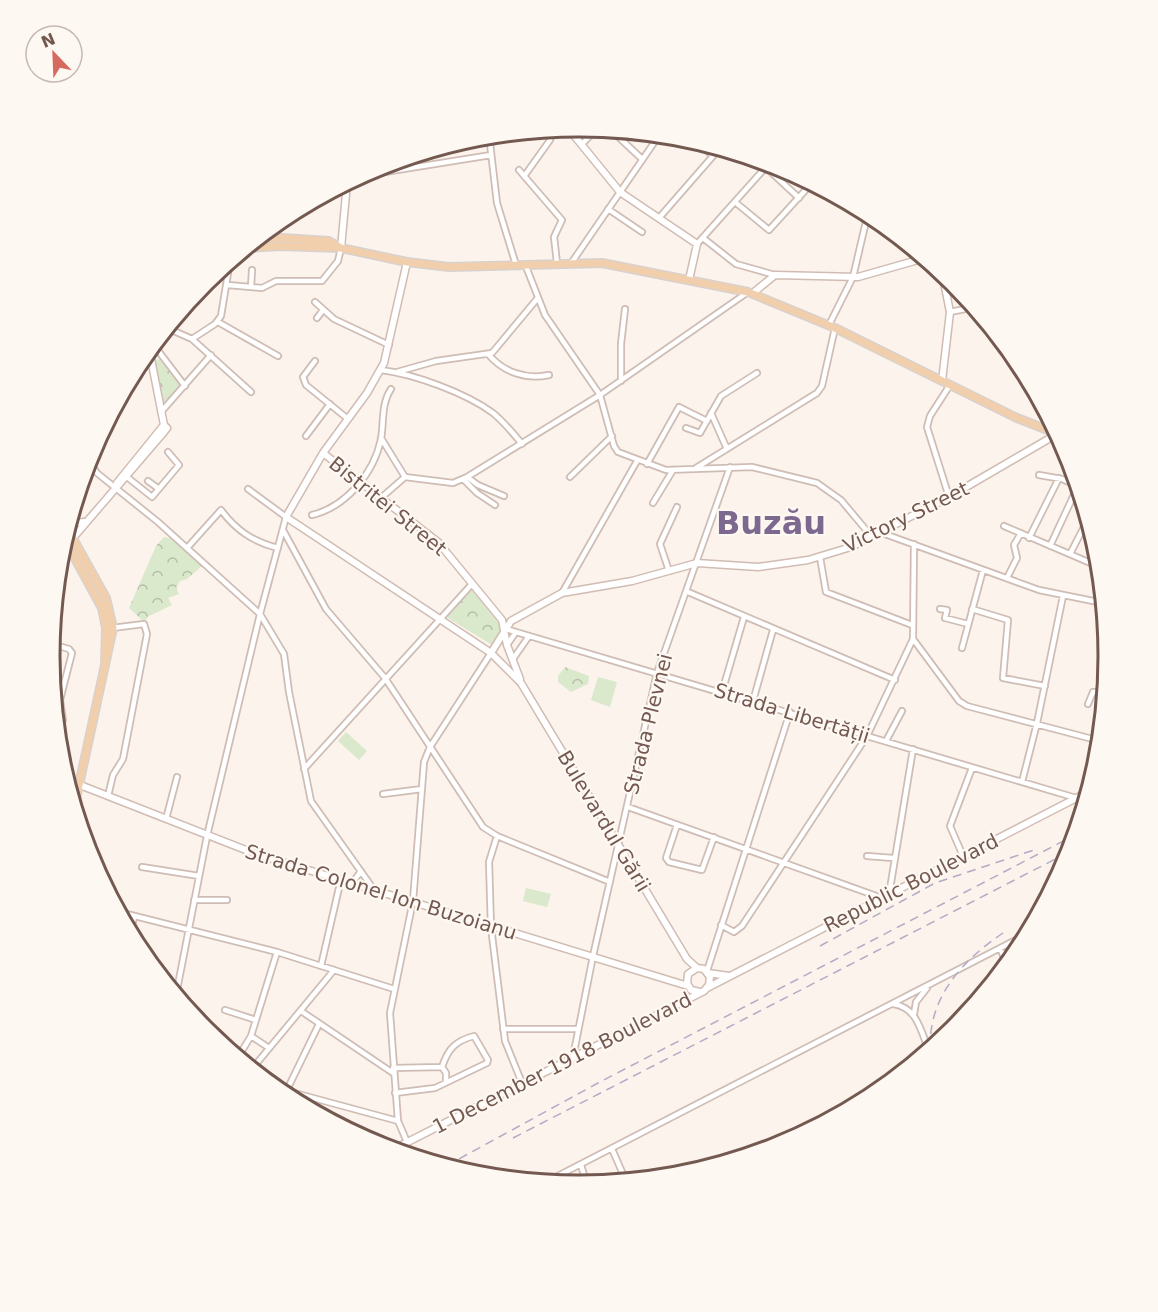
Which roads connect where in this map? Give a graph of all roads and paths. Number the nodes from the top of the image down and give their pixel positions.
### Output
1 (576, 137) edge
2 (589, 137) edge
3 (620, 139) edge
4 (550, 140) dead end
5 (654, 142) edge
6 (582, 144) junction
7 (490, 145) edge
8 (491, 155) junction
9 (713, 156) edge
10 (642, 159) junction
11 (400, 170) edge
12 (519, 170) dead end
13 (762, 171) edge
14 (525, 175) junction
15 (776, 176) edge
16 (806, 190) edge
17 (620, 192) junction
18 (346, 193) edge
19 (799, 198) junction
20 (735, 202) junction
21 (608, 209) junction
22 (659, 218) junction
23 (866, 223) edge
24 (642, 232) dead end
25 (703, 238) junction
26 (270, 239) edge
27 (697, 244) junction
28 (259, 247) edge
29 (341, 248) junction
30 (915, 261) edge
31 (407, 262) junction
32 (572, 262) junction
33 (557, 263) junction
34 (525, 264) junction
35 (516, 265) junction
36 (252, 270) dead end
37 (229, 273) edge
38 (275, 273) dead end
39 (775, 275) junction
40 (853, 277) junction
41 (689, 280) junction
42 (276, 281) junction
43 (228, 285) junction
44 (251, 287) junction
45 (945, 288) edge
46 (751, 293) junction
47 (537, 299) junction
48 (315, 302) dead end
49 (625, 309) dead end
50 (964, 309) edge
51 (323, 310) junction
52 (950, 312) junction
53 (317, 318) dead end
54 (218, 322) junction
55 (832, 327) junction
56 (174, 331) edge
57 (192, 339) junction
58 (389, 345) junction
59 (159, 351) edge
60 (488, 354) junction
61 (211, 355) junction
62 (278, 356) dead end
63 (315, 361) dead end
64 (151, 362) edge
65 (381, 370) junction
66 (397, 372) junction
67 (757, 373) dead end
68 (549, 375) dead end
69 (621, 381) junction
70 (942, 381) junction
71 (950, 385) junction
72 (186, 386) junction
73 (391, 389) dead end
74 (251, 392) dead end
75 (600, 395) junction
76 (330, 404) junction
77 (161, 412) junction
78 (711, 413) junction
79 (348, 419) junction
80 (707, 421) junction
81 (166, 427) junction
82 (686, 428) dead end
83 (1045, 429) edge
84 (306, 436) dead end
85 (612, 436) junction
86 (381, 438) junction
87 (1050, 439) edge
88 (522, 444) junction
89 (727, 449) junction
90 (168, 452) dead end
91 (323, 453) junction
92 (637, 461) junction
93 (647, 464) junction
94 (730, 467) junction
95 (696, 468) junction
96 (95, 470) edge
97 (673, 470) junction
98 (1039, 475) dead end
99 (128, 477) junction
100 (405, 477) junction
101 (570, 477) dead end
102 (465, 478) junction
103 (1059, 478) junction
104 (361, 480) junction
105 (148, 481) dead end
106 (1067, 481) edge
107 (116, 488) junction
108 (159, 489) junction
109 (248, 489) dead end
110 (504, 496) dead end
111 (382, 497) junction
112 (949, 497) junction
113 (1073, 498) edge
114 (653, 503) dead end
115 (495, 505) dead end
116 (677, 507) dead end
117 (312, 515) dead end
118 (286, 517) junction
119 (85, 522) junction
120 (78, 524) edge
121 (1004, 526) dead end
122 (283, 529) junction
123 (1082, 531) edge
124 (76, 532) edge
125 (882, 533) junction
126 (1021, 534) junction
127 (1029, 537) junction
128 (873, 538) junction
129 (914, 544) junction
130 (72, 546) edge
131 (1050, 546) junction
132 (72, 548) edge
133 (186, 548) junction
134 (278, 548) junction
135 (1070, 554) junction
136 (70, 556) edge
137 (820, 557) junction
138 (76, 558) junction
139 (1089, 562) edge
140 (697, 563) junction
141 (983, 570) junction
142 (669, 571) junction
143 (1007, 578) junction
144 (472, 584) junction
145 (688, 592) junction
146 (562, 594) junction
147 (1063, 596) junction
148 (1095, 602) edge
149 (940, 609) dead end
150 (972, 609) junction
151 (260, 614) junction
152 (744, 617) junction
153 (439, 619) junction
154 (112, 624) junction
155 (968, 624) junction
156 (912, 625) junction
157 (506, 629) junction
158 (773, 630) junction
159 (516, 632) junction
160 (529, 636) junction
161 (913, 639) junction
162 (507, 645) junction
163 (60, 647) edge
164 (962, 648) dead end
165 (491, 653) junction
166 (513, 658) junction
167 (657, 673) junction
168 (385, 678) junction
169 (895, 680) junction
170 (521, 683) junction
171 (1045, 686) junction
172 (1097, 692) edge
173 (722, 693) junction
174 (61, 695) edge
175 (753, 701) junction
176 (1088, 704) dead end
177 (902, 711) dead end
178 (790, 712) junction
179 (1037, 723) junction
180 (867, 736) junction
181 (1091, 739) edge
182 (886, 741) junction
183 (430, 747) junction
184 (913, 750) junction
185 (972, 768) junction
186 (304, 769) junction
187 (177, 777) dead end
188 (1022, 782) junction
189 (76, 783) edge
190 (80, 784) junction
191 (422, 789) junction
192 (78, 791) edge
193 (383, 794) dead end
194 (108, 796) junction
195 (1077, 798) joint
196 (628, 807) junction
197 (166, 819) junction
198 (677, 825) junction
199 (207, 836) junction
200 (497, 836) junction
201 (714, 837) junction
202 (619, 847) junction
203 (746, 848) junction
204 (867, 856) dead end
205 (963, 856) junction
206 (894, 858) junction
207 (783, 861) junction
208 (142, 867) dead end
209 (361, 871) junction
210 (199, 876) junction
211 (341, 879) junction
212 (353, 882) junction
213 (610, 882) junction
214 (372, 887) junction
215 (886, 897) junction
216 (193, 898) junction
217 (227, 900) dead end
218 (413, 901) junction
219 (130, 915) edge
220 (134, 916) junction
221 (133, 920) edge
222 (721, 925) junction
223 (491, 927) junction
224 (189, 930) junction
225 (1012, 942) edge
226 (1000, 948) junction
227 (277, 952) junction
228 (1003, 955) edge
229 (593, 956) junction
230 (687, 959) junction
231 (321, 966) junction
232 (697, 968) junction
233 (334, 970) junction
234 (690, 972) junction
235 (708, 972) junction
236 (729, 976) junction
237 (932, 984) junction
238 (178, 985) edge
239 (688, 987) junction
240 (394, 989) junction
241 (704, 990) junction
242 (680, 1003) junction
243 (891, 1004) junction
244 (225, 1010) dead end
245 (301, 1011) junction
246 (914, 1014) junction
247 (256, 1020) junction
248 (319, 1024) junction
249 (503, 1029) junction
250 (578, 1029) junction
251 (251, 1036) junction
252 (925, 1042) edge
253 (269, 1048) junction
254 (243, 1049) dead end
255 (573, 1057) junction
256 (257, 1063) edge
257 (442, 1067) junction
258 (393, 1071) junction
259 (446, 1081) junction
260 (522, 1083) junction
261 (287, 1085) edge
262 (394, 1093) junction
263 (310, 1100) edge
264 (398, 1121) junction
265 (407, 1142) junction
266 (404, 1144) edge
267 (612, 1149) junction
268 (581, 1165) junction
269 (623, 1173) edge
270 (561, 1174) edge
271 (584, 1175) edge

1 - 6 street
2 - 6 street
3 - 10 street
4 - 14 street
5 - 10 street
6 - 17 street
7 - 8 street
8 - 11 street
8 - 35 street
9 - 22 street
10 - 17 street
12 - 14 street
13 - 20 street
14 - 33 street
15 - 19 street
16 - 19 street
17 - 21 street
17 - 22 street
18 - 29 street
19 - 20 street
20 - 25 street
21 - 24 street
21 - 32 street
22 - 27 street
23 - 40 street
25 - 27 street
25 - 39 street
26 - 29 main road
27 - 41 street
28 - 29 main road
29 - 31 main road
29 - 42 street
30 - 40 street
31 - 35 main road
31 - 58 street
32 - 33 main road
32 - 41 main road
33 - 34 main road
34 - 35 main road
34 - 47 street
36 - 44 street
37 - 43 street
38 - 42 street
39 - 40 street
39 - 46 street
40 - 55 street
41 - 46 main road
42 - 44 street
43 - 44 street
43 - 54 street
45 - 52 street
46 - 55 main road
46 - 69 street
47 - 60 street
47 - 75 street
48 - 51 street
49 - 69 street
50 - 52 street
51 - 53 street
51 - 58 street
52 - 70 street
54 - 57 street
54 - 62 street
55 - 70 main road
55 - 89 street
56 - 57 street
57 - 61 street
58 - 65 street
59 - 72 street
60 - 66 street
60 - 68 street
61 - 72 street
61 - 74 street
63 - 76 street
64 - 77 street
65 - 66 street
65 - 79 street
66 - 88 street
67 - 78 street
69 - 75 street
70 - 71 main road
71 - 83 main road
71 - 112 street
72 - 77 street
73 - 86 street
75 - 85 street
75 - 88 street
76 - 79 street
76 - 84 street
77 - 81 street
78 - 80 street
78 - 89 street
79 - 91 street
80 - 82 street
80 - 93 street
81 - 99 street
81 - 107 street
85 - 92 street
85 - 101 street
86 - 100 street
86 - 104 street
87 - 112 street, Victory Street
88 - 102 street
89 - 95 street
90 - 108 street
91 - 104 street, Bistritei Street
91 - 118 street
92 - 93 street
92 - 146 street
93 - 97 street
94 - 95 street
94 - 128 street
94 - 140 street, Strada Plevnei
95 - 97 street
96 - 107 street
97 - 114 street
98 - 103 street
99 - 107 street
99 - 108 street
100 - 102 street
100 - 111 street
102 - 110 street
102 - 115 street
103 - 106 street
103 - 127 street
104 - 111 street, Bistritei Street
104 - 117 street
105 - 108 street
107 - 119 street
107 - 133 street
109 - 118 street
111 - 144 street, Bistritei Street
112 - 125 street, Victory Street
113 - 131 street
116 - 142 street
118 - 122 street
118 - 153 street
119 - 120 street
119 - 124 street
121 - 126 street
122 - 134 street
122 - 168 street
123 - 135 street
125 - 128 street, Victory Street
125 - 129 street
126 - 127 street
126 - 143 street
127 - 131 street
128 - 137 street, Victory Street
129 - 141 street
129 - 156 street
130 - 154 main road
131 - 135 street
132 - 138 main road
133 - 134 street
133 - 151 street
134 - 151 street
135 - 139 street
136 - 138 street
137 - 140 street, Victory Street
137 - 156 street
138 - 154 main road
140 - 142 street, Victory Street
140 - 145 street, Strada Plevnei
141 - 143 street
141 - 150 street
142 - 146 street, Victory Street
143 - 147 street
144 - 153 street
144 - 157 street, Bistritei Street
145 - 152 street
145 - 167 street, Strada Plevnei
146 - 157 street, Victory Street
147 - 148 street
147 - 171 street
149 - 155 street
150 - 155 street
150 - 171 street
151 - 186 street
151 - 199 street
152 - 158 street
152 - 173 street
153 - 165 street
153 - 168 street
154 - 190 main road
154 - 194 street
155 - 164 street
156 - 161 street
157 - 159 street, Strada Libertății
157 - 162 street
157 - 165 street, Victory Street
158 - 169 street
158 - 175 street
159 - 160 street, Strada Libertății
159 - 162 street
160 - 166 street
160 - 167 street, Strada Libertății
161 - 169 street
161 - 179 street
162 - 166 street
163 - 174 street
165 - 170 street
165 - 183 street
166 - 170 street
167 - 173 street, Strada Libertății
167 - 196 street, Strada Plevnei
168 - 183 street
168 - 186 street
169 - 180 street
170 - 202 street, Bulevardul Gării
171 - 179 street
172 - 176 street
173 - 175 street, Strada Libertății
175 - 178 street, Strada Libertății
177 - 182 street
178 - 180 street, Strada Libertății
178 - 203 street
179 - 181 street
179 - 188 street
180 - 182 street, Strada Libertății
180 - 207 street
182 - 184 street, Strada Libertății
183 - 191 street
183 - 200 street
184 - 185 street, Strada Libertății
184 - 206 street
185 - 188 street, Strada Libertății
185 - 205 street
186 - 209 street
187 - 197 street
188 - 195 street, Strada Libertății
189 - 190 street
190 - 192 main road
190 - 194 street, Strada Colonel Ion Buzoianu
191 - 193 street
191 - 218 street
194 - 197 street, Strada Colonel Ion Buzoianu
195 - 205 street, Republic Boulevard
196 - 198 street
196 - 202 street, Strada Plevnei
197 - 199 street, Strada Colonel Ion Buzoianu
198 - 201 street
198 - 201 street
199 - 210 street
199 - 211 street, Strada Colonel Ion Buzoianu
200 - 213 street
200 - 223 street
201 - 203 street
202 - 213 street, Strada Plevnei
202 - 230 street, Bulevardul Gării
203 - 207 street
203 - 222 street
204 - 206 street
205 - 215 street, Republic Boulevard
206 - 215 street
207 - 215 street
207 - 222 street
208 - 210 street
209 - 212 street
209 - 214 street
210 - 216 street
211 - 212 street, Strada Colonel Ion Buzoianu
211 - 231 street
212 - 214 street, Strada Colonel Ion Buzoianu
213 - 229 street, Strada Plevnei
214 - 218 street, Strada Colonel Ion Buzoianu
215 - 236 street, Republic Boulevard
216 - 217 street
216 - 224 street
218 - 223 street, Strada Colonel Ion Buzoianu
218 - 240 street
219 - 220 street
220 - 221 street
220 - 224 street
222 - 235 street
223 - 229 street, Strada Colonel Ion Buzoianu
223 - 249 street
224 - 227 street
224 - 238 street
225 - 226 street
226 - 228 street
226 - 237 street
227 - 231 street
227 - 247 street
229 - 239 street, Strada Colonel Ion Buzoianu
229 - 250 street, Strada Plevnei
230 - 232 street, Bulevardul Gării
230 - 234 street, Bulevardul Gării
231 - 233 street
232 - 234 street
232 - 235 street
233 - 240 street
233 - 245 street
234 - 239 street
235 - 236 street
235 - 241 street
236 - 241 street
237 - 243 street
237 - 246 street
239 - 241 street
239 - 242 street
240 - 258 street
241 - 242 street, 1 December 1918 Boulevard
242 - 255 street, 1 December 1918 Boulevard
243 - 246 street
243 - 267 street
244 - 247 street
245 - 248 street
245 - 253 street
246 - 252 street
247 - 251 street
248 - 258 street
248 - 261 street
249 - 250 street
249 - 260 street
250 - 255 street, Strada Plevnei
251 - 253 street
251 - 254 street
253 - 256 street
255 - 260 street, 1 December 1918 Boulevard
257 - 258 street
257 - 259 street
257 - 259 street
258 - 262 street
259 - 262 street
260 - 265 street, 1 December 1918 Boulevard
262 - 264 street
263 - 264 street
264 - 265 street
265 - 266 street, 1 December 1918 Boulevard
267 - 268 street
267 - 269 street
268 - 270 street
268 - 271 street

